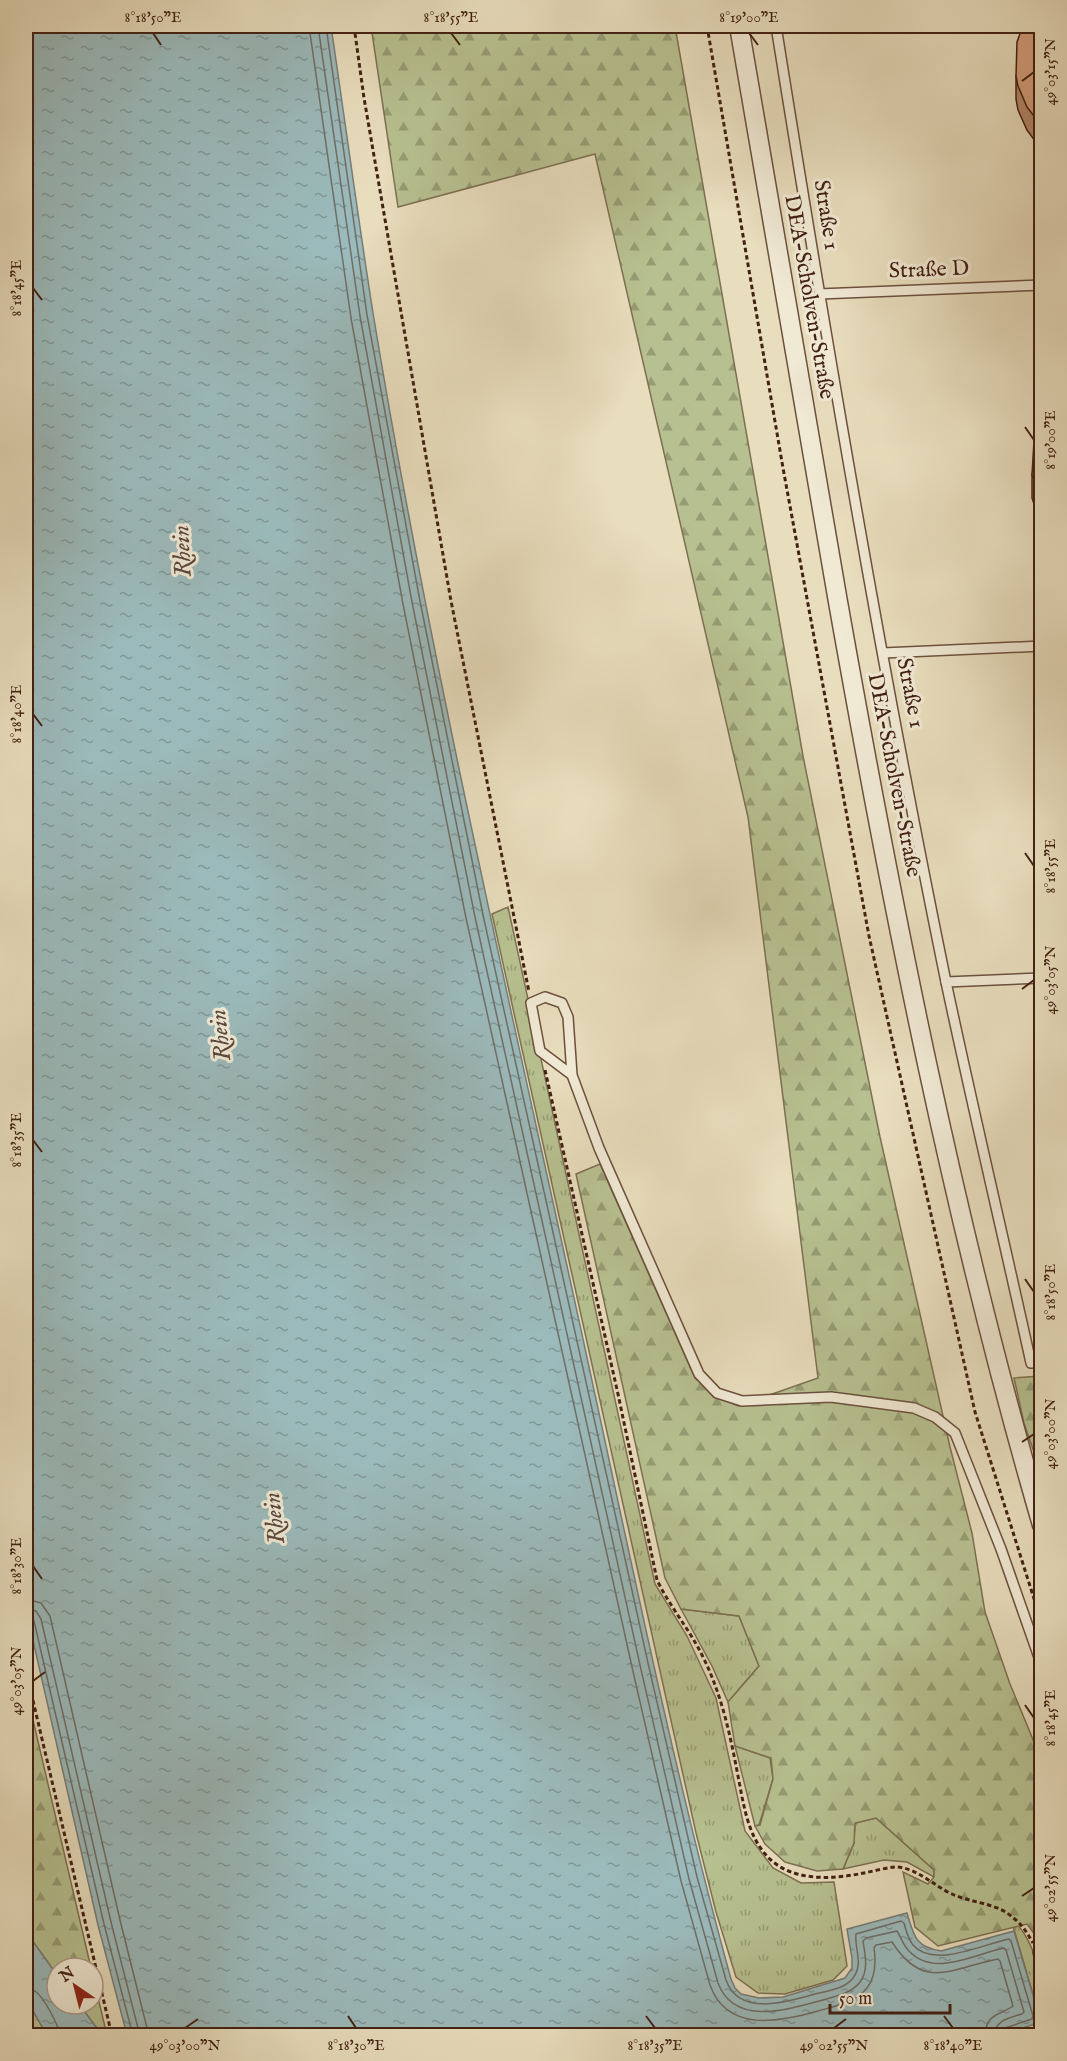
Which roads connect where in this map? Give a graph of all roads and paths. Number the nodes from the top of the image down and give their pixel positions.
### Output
1 (354, 26) edge
2 (707, 26) edge
3 (739, 26) edge
4 (776, 26) edge
5 (1041, 285) edge
6 (819, 294) junction
7 (1041, 646) edge
8 (883, 653) junction
9 (1041, 978) edge
10 (946, 982) junction
11 (531, 1003) junction
12 (540, 1051) junction
13 (572, 1075) junction
14 (1041, 1362) edge
15 (1041, 1526) edge
16 (1036, 1606) dead end
17 (1041, 1666) edge
18 (26, 1671) edge
19 (1038, 1952) joint
20 (1041, 1964) edge
21 (112, 2036) edge

1 - 11 path
2 - 16 path
3 - 15 street, DEA-Scholven-Straße
4 - 6 lane, Straße 1
5 - 6 lane, Straße D
6 - 8 lane, Straße 1
7 - 8 lane
8 - 10 lane, Straße 1
9 - 10 lane
10 - 14 lane, Straße 1
11 - 12 lane
11 - 13 lane
12 - 13 lane
12 - 19 path
13 - 17 lane
18 - 21 path
19 - 20 lane

